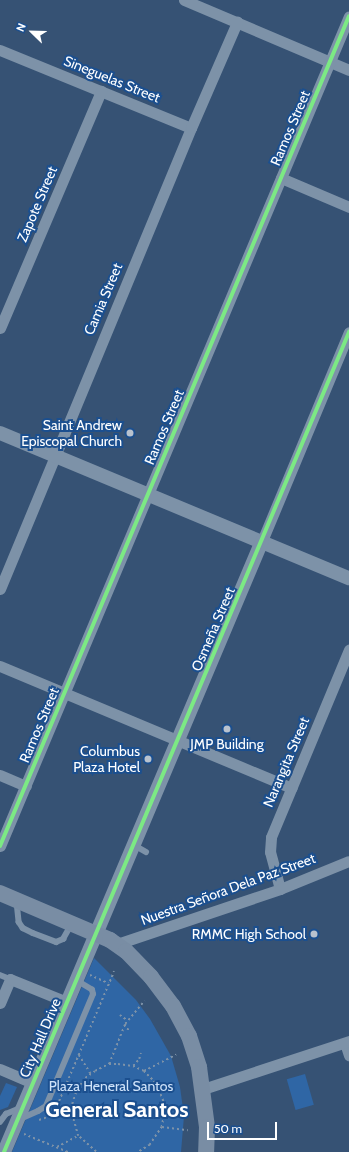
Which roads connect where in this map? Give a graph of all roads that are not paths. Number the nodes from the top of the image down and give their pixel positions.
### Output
1 (184, 0) edge
2 (349, 16) edge
3 (237, 22) junction
4 (0, 50) edge
5 (330, 62) junction
6 (349, 70) edge
7 (101, 91) junction
8 (191, 128) junction
9 (281, 178) junction
10 (349, 207) edge
11 (0, 328) edge
12 (349, 332) edge
13 (0, 433) edge
14 (54, 456) junction
15 (148, 494) junction
16 (262, 541) junction
17 (349, 578) edge
18 (0, 589) edge
19 (349, 650) edge
20 (0, 666) edge
21 (64, 693) junction
22 (178, 740) junction
23 (0, 775) edge
24 (26, 786) junction
25 (292, 788) junction
26 (133, 845) junction
27 (0, 846) edge
28 (146, 852) dead end
29 (349, 861) edge
30 (280, 889) junction
31 (0, 893) edge
32 (17, 900) junction
33 (72, 923) junction
34 (96, 933) junction
35 (117, 944) junction
36 (5, 977) edge
37 (81, 977) junction
38 (67, 1002) junction
39 (0, 1003) edge
40 (347, 1042) edge
41 (349, 1055) edge
42 (0, 1069) edge
43 (33, 1084) junction
44 (203, 1090) junction
45 (18, 1119) junction
46 (0, 1122) edge
47 (4, 1152) edge
48 (206, 1152) edge

1 - 3 street
2 - 5 street, Ramos Street
3 - 5 street
3 - 8 street, Camia Street
4 - 7 street, Sineguelas Street
5 - 6 street
5 - 9 street, Ramos Street
7 - 8 street, Sineguelas Street
7 - 11 street, Zapote Street
8 - 14 street, Camia Street
9 - 10 street
9 - 15 street, Ramos Street
12 - 16 street, Osmeña Street
13 - 14 street
14 - 15 street
14 - 18 street, Camia Street
15 - 16 street
15 - 21 street, Ramos Street
16 - 17 street
16 - 22 street, Osmeña Street
19 - 25 street, Narangita Street
20 - 21 street
21 - 22 street
21 - 24 street, Ramos Street
22 - 25 street
22 - 26 street, Osmeña Street
23 - 24 street
24 - 27 street, Ramos Street
25 - 30 street, Narangita Street
26 - 28 lane
26 - 34 street, Osmeña Street
29 - 30 street, Nuestra Señora Dela Paz Street
30 - 35 street, Nuestra Señora Dela Paz Street
31 - 32 main road
32 - 33 main road
32 - 33 lane
33 - 34 main road
34 - 35 main road
34 - 37 street, City Hall Drive
35 - 44 main road
36 - 38 street
36 - 39 street
37 - 38 street, City Hall Drive
37 - 45 lane
38 - 43 street, City Hall Drive
40 - 41 street
40 - 44 street
42 - 43 street
43 - 45 street, City Hall Drive
44 - 48 main road
45 - 46 lane
45 - 47 street, City Hall Drive

